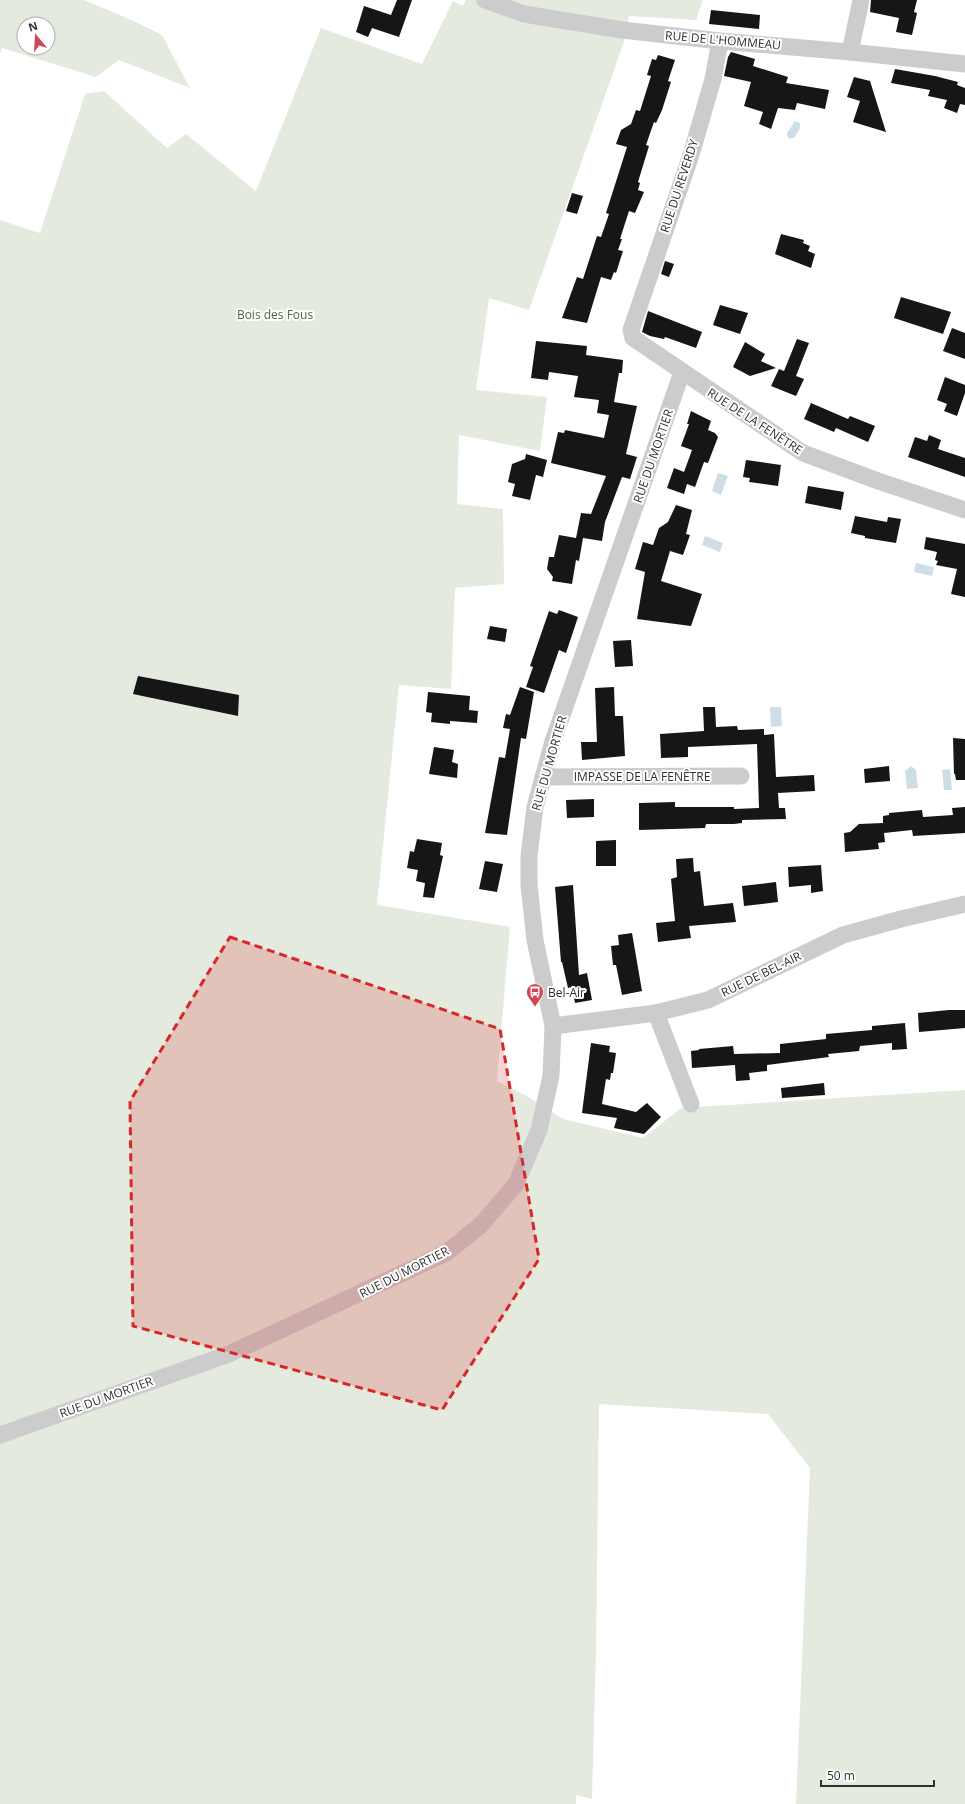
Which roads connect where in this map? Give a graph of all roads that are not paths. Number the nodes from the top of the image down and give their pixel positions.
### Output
1 (485, 0) edge
2 (861, 0) edge
3 (720, 41) junction
4 (850, 52) junction
5 (965, 64) edge
6 (631, 330) joint
7 (682, 372) junction
8 (965, 510) edge
9 (741, 776) dead end
10 (542, 777) junction
11 (965, 904) edge
12 (656, 1013) junction
13 (553, 1026) junction
14 (691, 1104) dead end
15 (0, 1435) edge

1 - 3 street, RUE DE L'HOMMEAU
2 - 4 street
3 - 4 street, RUE DE L'HOMMEAU
3 - 6 street, RUE DU REVERDY
4 - 5 street, RUE DE L'HOMMEAU
6 - 7 street, RUE DE LA FENÊTRE
7 - 8 street, RUE DE LA FENÊTRE
7 - 10 street, RUE DU MORTIER
9 - 10 street, IMPASSE DE LA FENÊTRE
10 - 13 street, RUE DU MORTIER
11 - 12 street, RUE DE BEL-AIR
12 - 13 street, RUE DE BEL-AIR
12 - 14 street
13 - 15 street, RUE DU MORTIER

